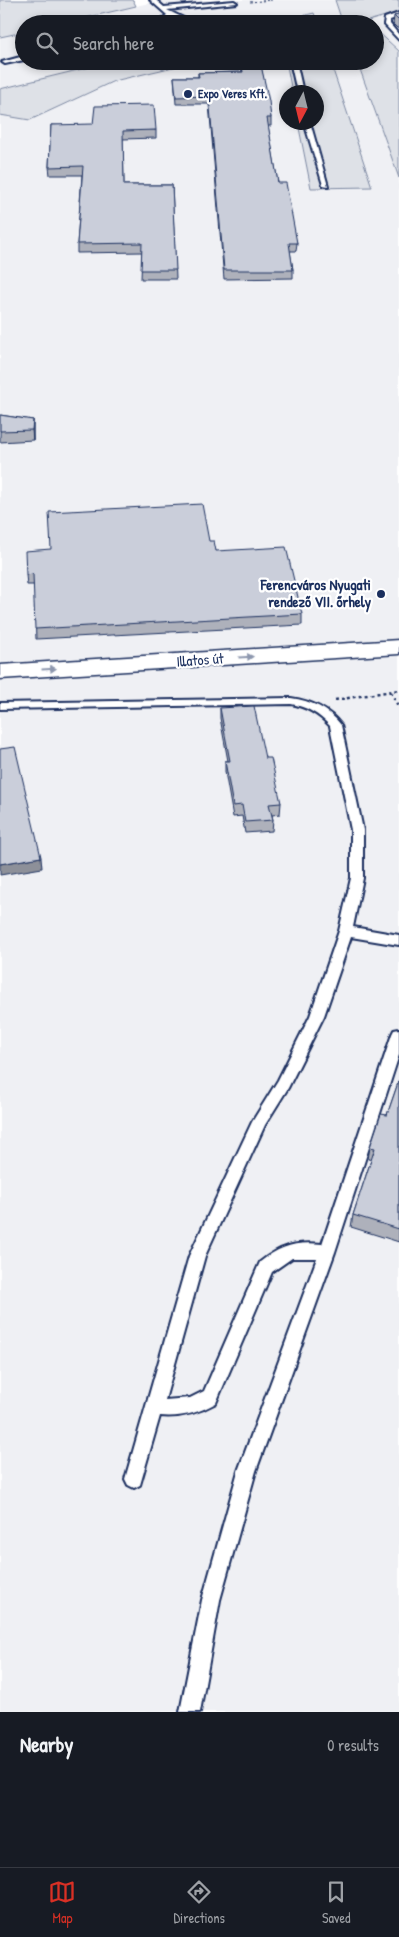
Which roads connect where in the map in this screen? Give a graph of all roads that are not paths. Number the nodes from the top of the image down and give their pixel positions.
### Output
1 (154, 0) edge
2 (234, 4) road end
3 (162, 10) junction
4 (171, 15) edge
5 (399, 16) edge
6 (399, 38) edge
7 (15, 60) edge
8 (5, 62) dead end
9 (295, 70) edge
10 (298, 85) edge
11 (309, 130) edge
12 (326, 185) dead end
13 (399, 630) edge
14 (399, 647) edge
15 (0, 653) edge
16 (0, 672) edge
17 (0, 706) edge
18 (346, 931) junction
19 (399, 940) edge
20 (399, 1034) edge
21 (327, 1252) junction
22 (154, 1407) junction
23 (134, 1479) dead end
24 (190, 1712) edge

1 - 3 lane
2 - 3 lane
3 - 4 lane
5 - 6 lane
7 - 8 lane
9 - 10 lane
11 - 12 lane
13 - 15 street, Illatos út
16 -> 14 street, Illatos út
17 - 18 lane
18 - 19 lane
18 - 22 lane
20 - 21 lane
21 - 22 lane
21 - 24 lane
22 - 23 lane

